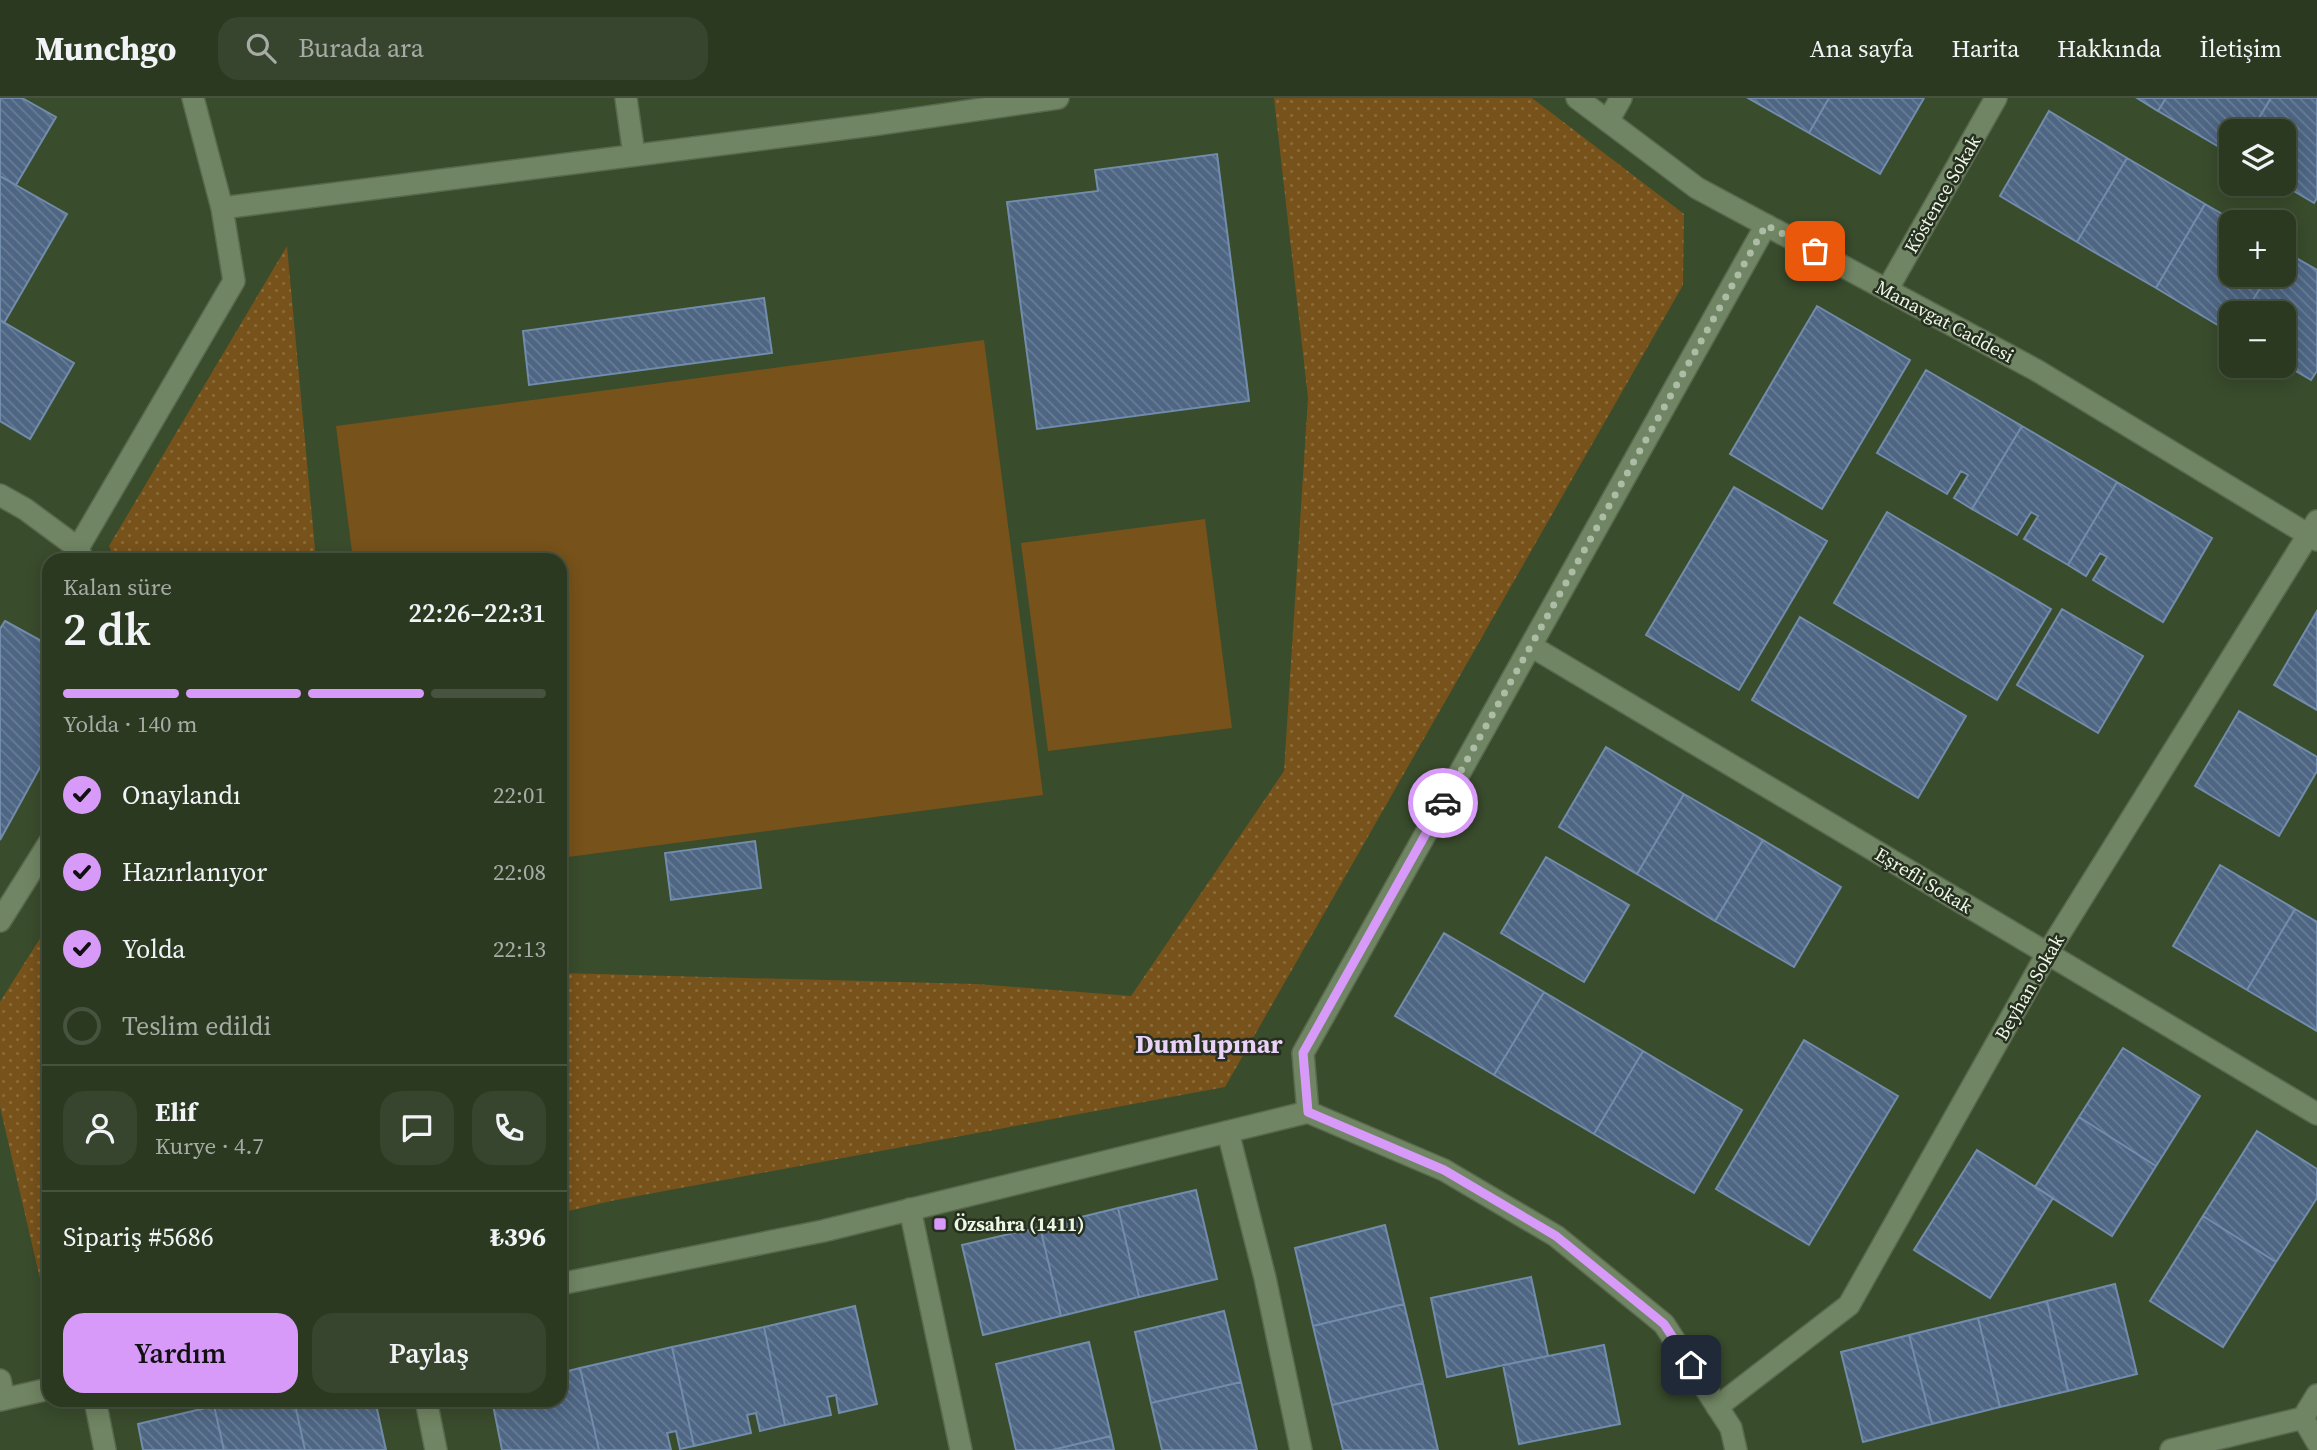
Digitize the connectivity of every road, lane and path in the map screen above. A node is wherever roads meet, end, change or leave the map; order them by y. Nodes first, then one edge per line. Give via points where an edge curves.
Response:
1 (193, 98) edge
2 (626, 98) edge
3 (1058, 98) edge
4 (1577, 98) edge
5 (1621, 98) edge
6 (1996, 98) edge
7 (1608, 121) junction
8 (634, 155) junction
9 (222, 208) junction
10 (1766, 225) junction
11 (1887, 290) junction
12 (0, 495) edge
13 (2314, 532) edge
14 (79, 553) edge
15 (81, 553) edge
16 (1531, 646) junction
17 (42, 854) edge
18 (0, 921) edge
19 (2047, 954) junction
20 (1308, 1112) junction
21 (2317, 1114) edge
22 (1228, 1132) junction
23 (910, 1209) junction
24 (567, 1283) edge
25 (42, 1390) edge
26 (1, 1393) edge
27 (2317, 1395) edge
28 (97, 1407) edge
29 (427, 1407) edge
30 (1717, 1407) junction
31 (2303, 1418) junction
32 (2317, 1442) edge
33 (106, 1450) edge
34 (436, 1450) edge
35 (961, 1450) edge
36 (1301, 1450) edge
37 (1736, 1450) edge
38 (2171, 1450) edge

1 - 9 street
2 - 8 street
3 - 8 street
4 - 7 street, Manavgat Caddesi
5 - 7 street
6 - 11 street, Köstence Sokak
7 - 10 street, Manavgat Caddesi via 1697,188
8 - 9 street
9 - 15 street via 234,281
10 - 11 street, Manavgat Caddesi
10 - 16 street
11 - 13 street, Manavgat Caddesi via 2036,370
12 - 14 street via 25,509
13 - 19 street, Beyhan Sokak
16 - 19 street, Eşrefli Sokak
16 - 20 street via 1303,1053
17 - 18 street
19 - 21 street, Eşrefli Sokak
19 - 30 street, Beyhan Sokak via 1849,1305
20 - 22 street
20 - 30 street via 1444,1170 1556,1236 1664,1324
22 - 23 street
22 - 36 street
23 - 24 street
23 - 35 street
25 - 26 street
27 - 31 street
28 - 33 street
29 - 34 street
30 - 37 street via 1731,1427
31 - 32 street
31 - 38 street

